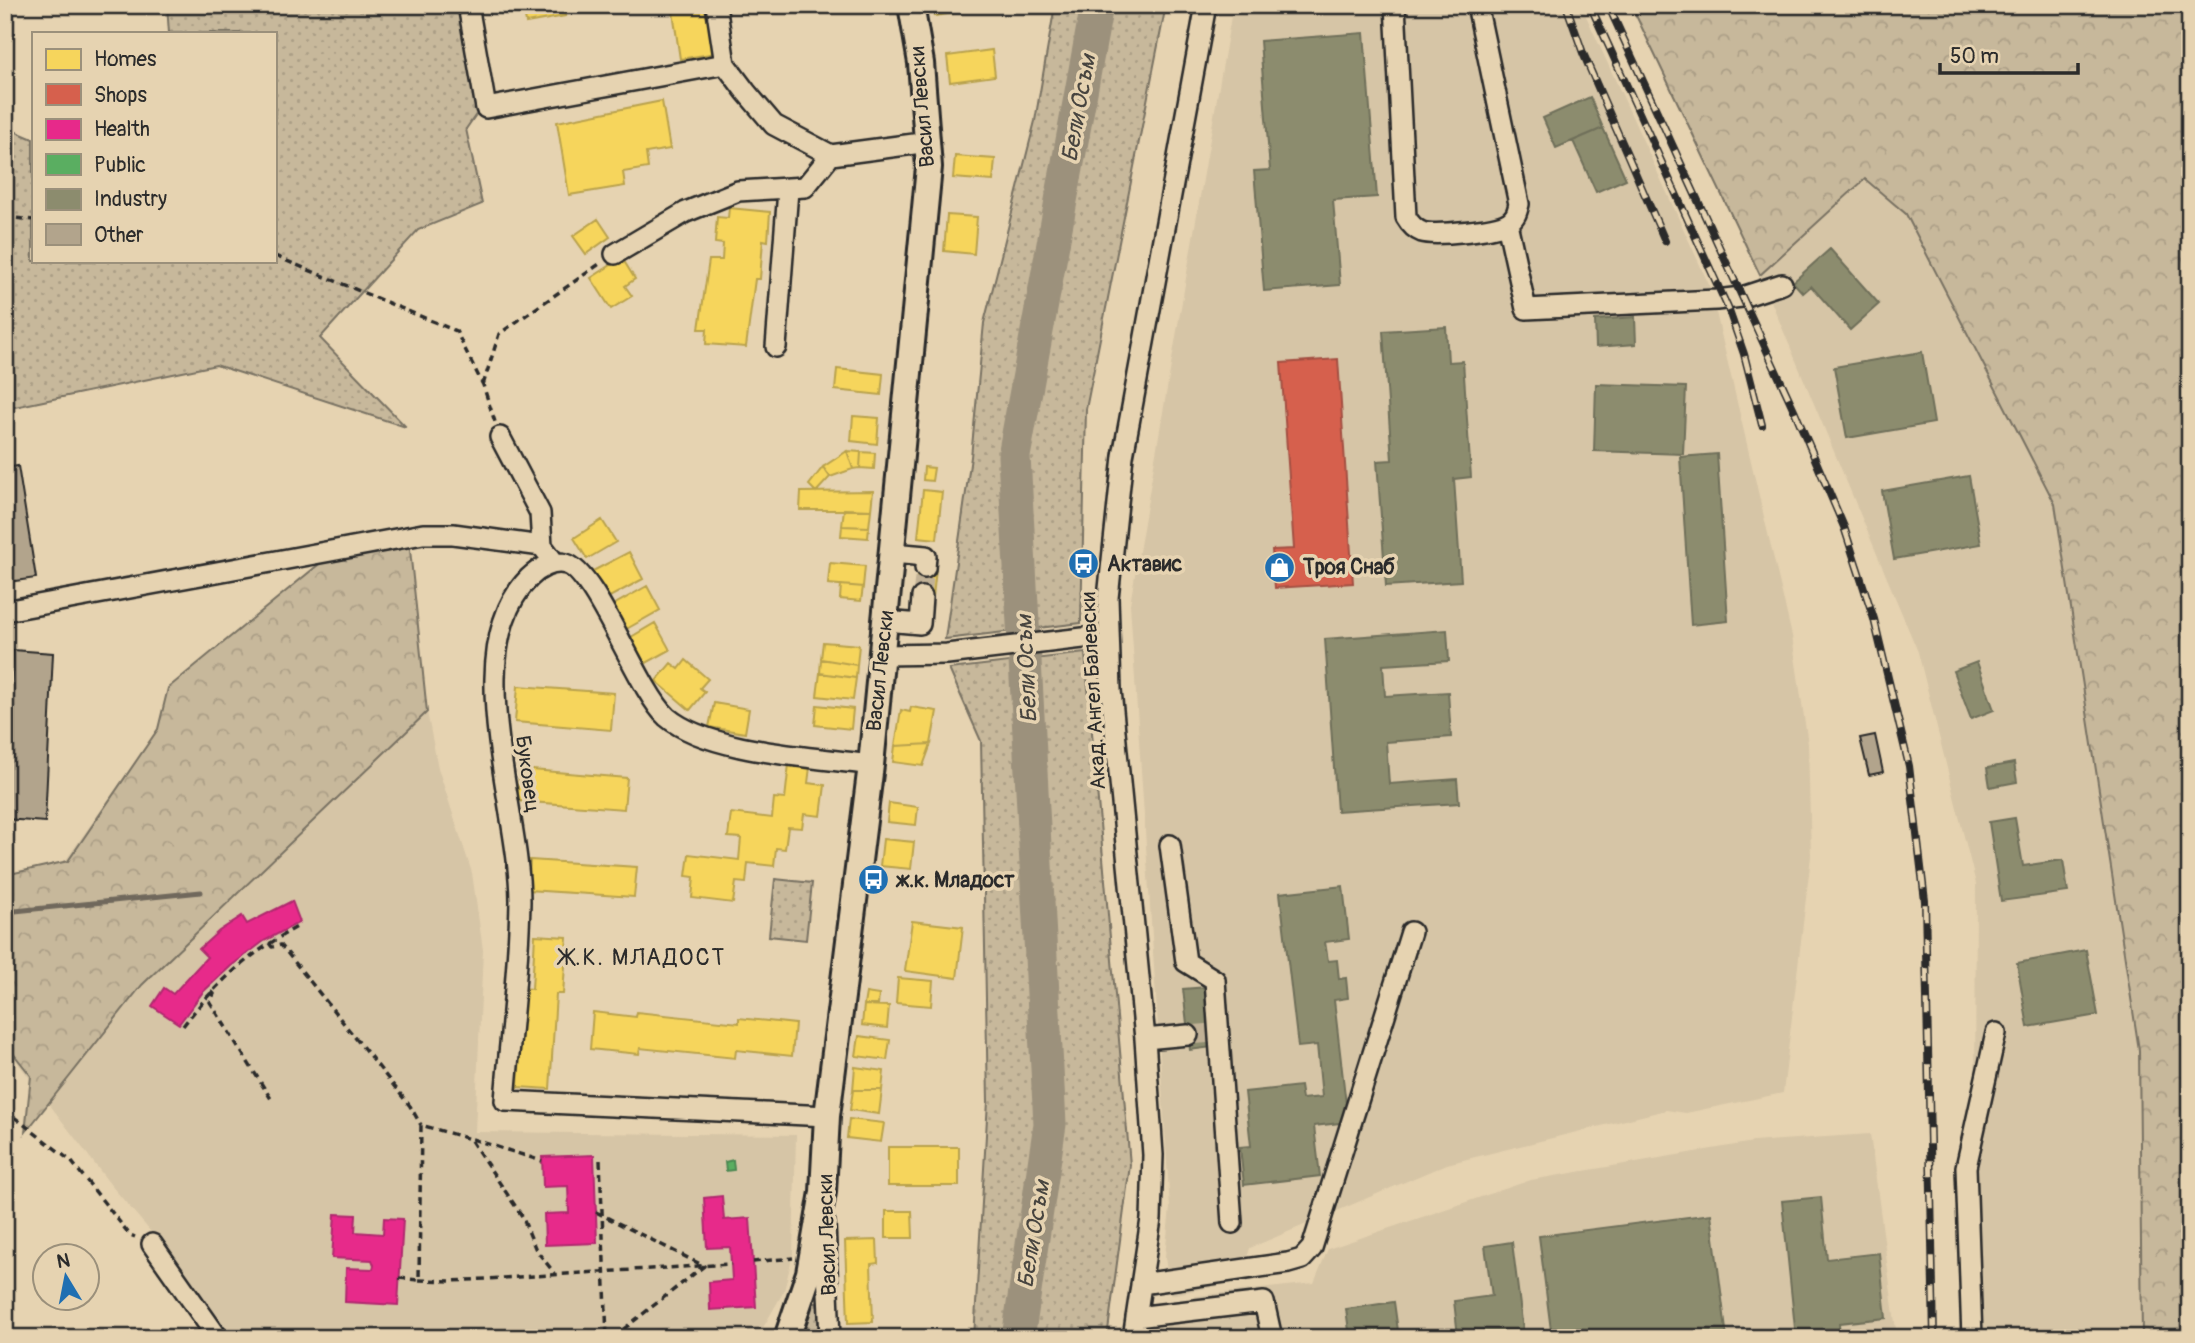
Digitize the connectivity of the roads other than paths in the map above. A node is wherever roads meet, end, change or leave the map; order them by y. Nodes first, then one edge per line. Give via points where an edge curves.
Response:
1 (468, 5) edge
2 (716, 5) edge
3 (911, 5) edge
4 (1206, 5) edge
5 (1395, 5) edge
6 (1477, 5) edge
7 (725, 64) junction
8 (929, 142) junction
9 (831, 155) junction
10 (788, 190) junction
11 (1507, 223) junction
12 (615, 254) road end
13 (1782, 284) dead end
14 (776, 348) dead end
15 (499, 437) road end
16 (542, 546) junction
17 (892, 553) junction
18 (554, 562) junction
19 (925, 568) dead end
20 (922, 597) tunnel mouth
21 (5, 611) edge
22 (886, 621) junction
23 (1085, 630) road end
24 (883, 655) junction
25 (871, 765) junction
26 (1170, 845) dead end
27 (1411, 932) dead end
28 (1996, 1034) dead end
29 (1188, 1035) tunnel mouth
30 (1145, 1039) junction
31 (827, 1116) junction
32 (823, 1192) junction
33 (1232, 1223) dead end
34 (152, 1244) road end
35 (1141, 1284) junction
36 (1136, 1317) junction
37 (218, 1338) edge
38 (787, 1338) edge
39 (830, 1338) edge
40 (1133, 1338) edge
41 (1272, 1338) edge
42 (1972, 1338) edge

1 - 7 street via 485,108
2 - 7 street
3 - 8 main road, Васил Левски
4 - 30 street, Акад. Ангел Балевски via 1122,456 1108,598 1111,690
5 - 11 street via 1406,218 1424,233
6 - 11 street via 1519,204 1517,215
7 - 9 street via 774,125
8 - 9 street
8 - 17 main road, Васил Левски
9 - 10 street via 805,187
10 - 12 street via 738,191 686,212
10 - 14 street
11 - 13 street via 1526,309 1716,300
15 - 16 street via 540,513
16 - 18 street
16 - 21 street via 423,534
17 - 19 street via 926,556
17 - 22 main road, Васил Левски
18 - 25 street via 569,564 586,580 650,697 690,732 733,745
18 - 31 street, Буковец via 535,572 513,594 500,625 495,671 520,899 505,1101
20 - 22 street via 920,624
22 - 24 main road, Васил Левски
23 - 24 street via 947,654
24 - 25 main road, Васил Левски
25 - 31 main road, Васил Левски
26 - 33 street via 1186,962 1215,981
27 - 35 street via 1312,1248 1302,1259 1288,1263
28 - 42 street via 1966,1167
29 - 30 street
30 - 35 street, Акад. Ангел Балевски via 1153,1155 1151,1219
31 - 32 main road, Васил Левски
32 - 38 main road via 813,1256
32 - 39 street, Васил Левски
34 - 37 street
35 - 36 street, Акад. Ангел Балевски
36 - 40 street, Акад. Ангел Балевски
36 - 41 street via 1264,1302

